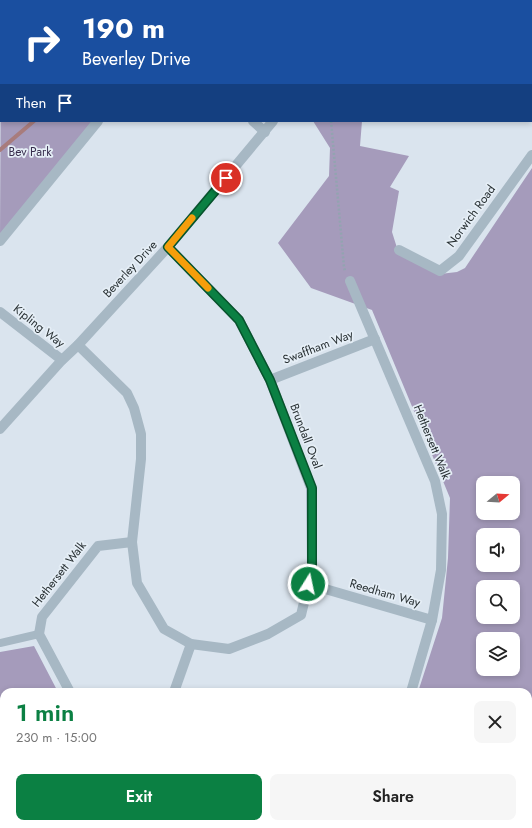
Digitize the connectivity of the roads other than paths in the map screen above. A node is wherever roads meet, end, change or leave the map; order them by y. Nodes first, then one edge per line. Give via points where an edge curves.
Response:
1 (97, 122) edge
2 (254, 122) edge
3 (272, 122) edge
4 (265, 132) junction
5 (532, 155) edge
6 (0, 240) edge
7 (168, 247) junction
8 (399, 250) dead end
9 (350, 281) road end
10 (0, 312) edge
11 (375, 339) junction
12 (78, 345) junction
13 (62, 360) junction
14 (270, 380) junction
15 (0, 429) edge
16 (132, 542) junction
17 (308, 584) junction
18 (432, 620) junction
19 (39, 634) junction
20 (0, 643) edge
21 (191, 644) junction
22 (68, 688) edge
23 (175, 688) edge
24 (412, 688) edge

1 - 6 street
2 - 4 street
3 - 4 street, Beverley Drive
4 - 7 street, Beverley Drive
5 - 8 street, Norwich Road via 459,256 440,272
7 - 12 street, Beverley Drive
7 - 14 street, Brundall Oval via 239,320
9 - 11 street, Hethersett Walk
10 - 13 street, Kipling Way
11 - 14 street, Swaffham Way
11 - 18 street, Hethersett Walk via 435,481 442,514 441,570
12 - 13 street, Beverley Drive
12 - 16 street, Brundall Oval via 127,393 134,408 141,434 141,459
13 - 15 street, Beverley Drive
14 - 17 street, Brundall Oval via 312,488 312,569
16 - 19 street, Hethersett Walk via 98,546 42,617
16 - 21 street, Brundall Oval via 138,582 164,629
17 - 18 street, Reedham Way
17 - 21 street, Brundall Oval via 301,615 268,634 229,649
18 - 24 street, Hethersett Walk
19 - 20 lane
19 - 22 street
21 - 23 street

